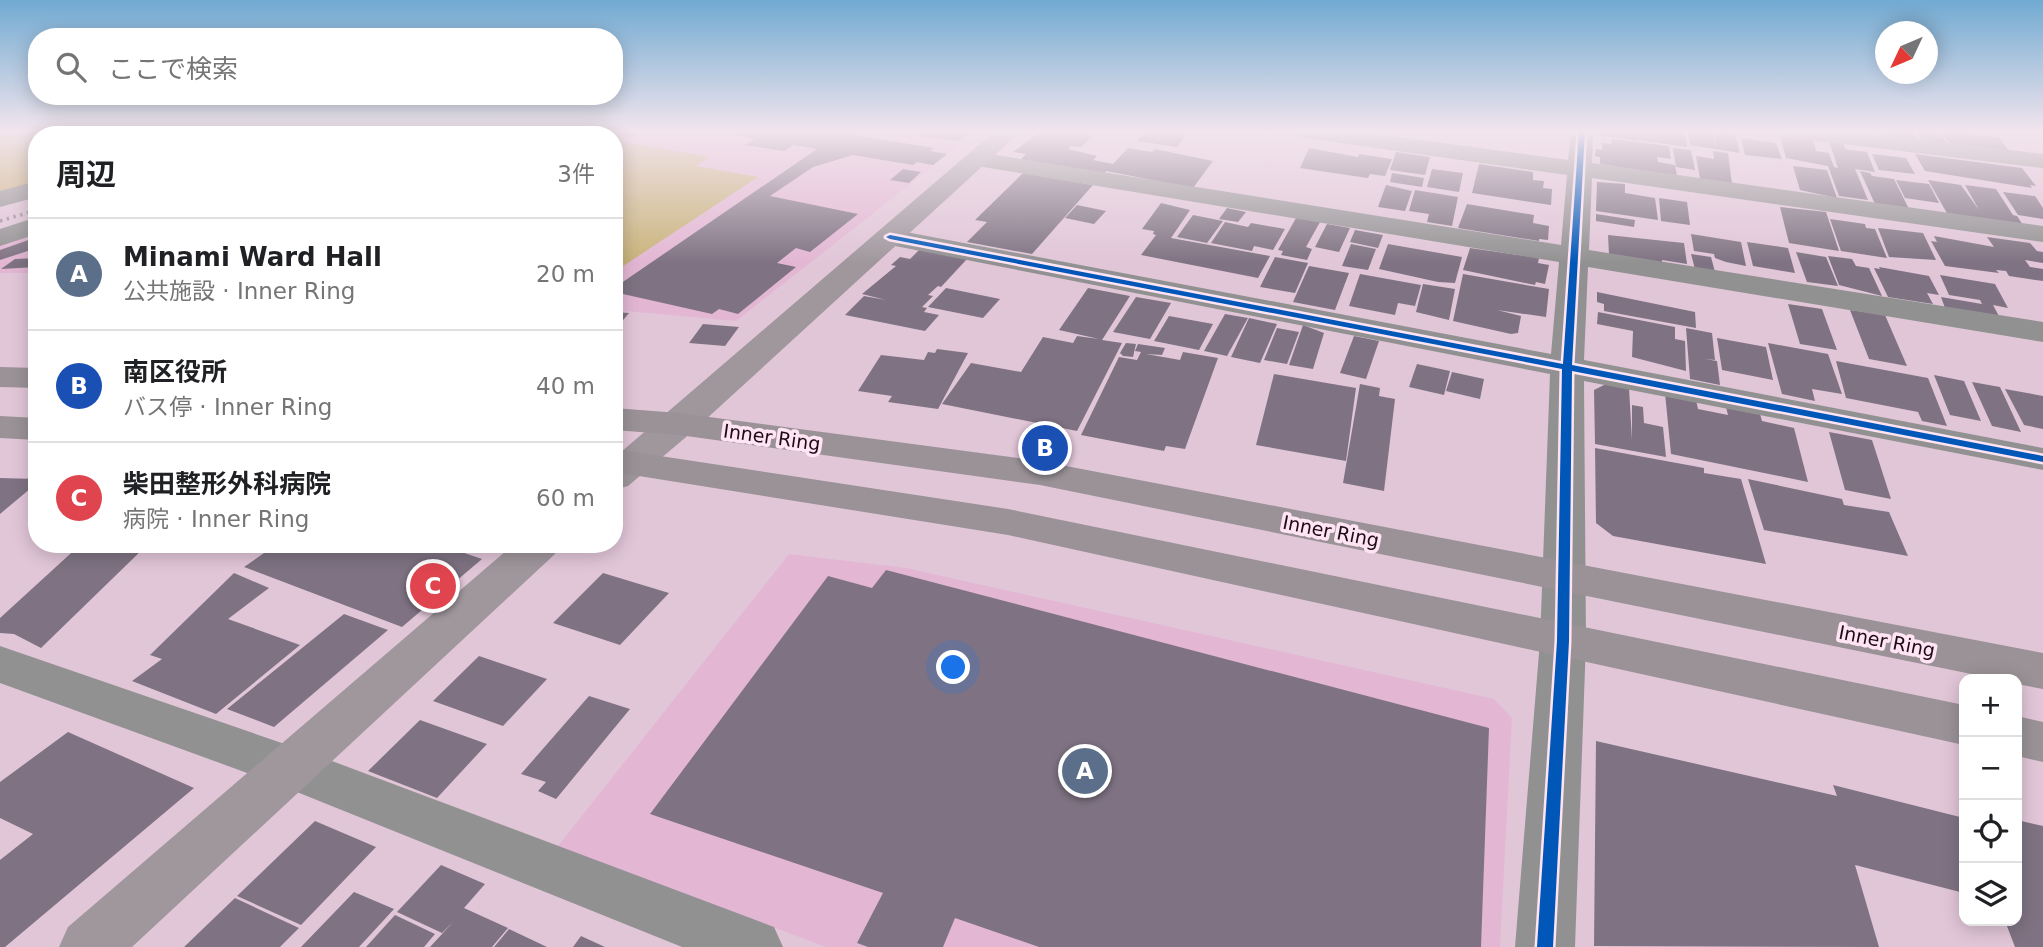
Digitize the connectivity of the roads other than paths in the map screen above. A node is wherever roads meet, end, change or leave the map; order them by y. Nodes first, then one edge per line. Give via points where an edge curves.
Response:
1 (959, 175) edge
2 (1076, 175) edge
3 (1579, 175) edge
4 (1720, 175) edge
5 (28, 192) edge
6 (0, 200) edge
7 (28, 228) edge
8 (2043, 234) edge
9 (890, 237) junction
10 (0, 238) edge
11 (1574, 257) junction
12 (2043, 332) edge
13 (1567, 368) junction
14 (0, 377) edge
15 (28, 378) edge
16 (623, 420) edge
17 (679, 424) junction
18 (0, 427) edge
19 (28, 429) edge
20 (2043, 459) edge
21 (623, 465) edge
22 (623, 466) edge
23 (530, 553) edge
24 (1565, 578) junction
25 (1563, 641) junction
26 (0, 664) edge
27 (2043, 671) edge
28 (1959, 724) edge
29 (2021, 737) edge
30 (2043, 742) edge
31 (290, 767) junction
32 (89, 947) edge
33 (753, 947) edge
34 (1545, 947) edge

1 - 9 street
2 - 11 street
3 - 11 street
4 - 8 street
5 - 6 street
7 - 10 street
9 - 13 street
9 - 17 street
11 - 12 street
11 - 13 street
13 - 20 street
13 - 24 street
14 - 15 main road
16 - 17 main road, Inner Ring
17 - 21 street
17 - 24 main road, Inner Ring via 1040,473
18 - 19 main road
22 - 25 main road via 1008,522
23 - 31 street
24 - 25 street
24 - 27 main road, Inner Ring
25 - 28 main road
25 - 34 street
26 - 31 street
29 - 30 main road
31 - 32 street
31 - 33 street

